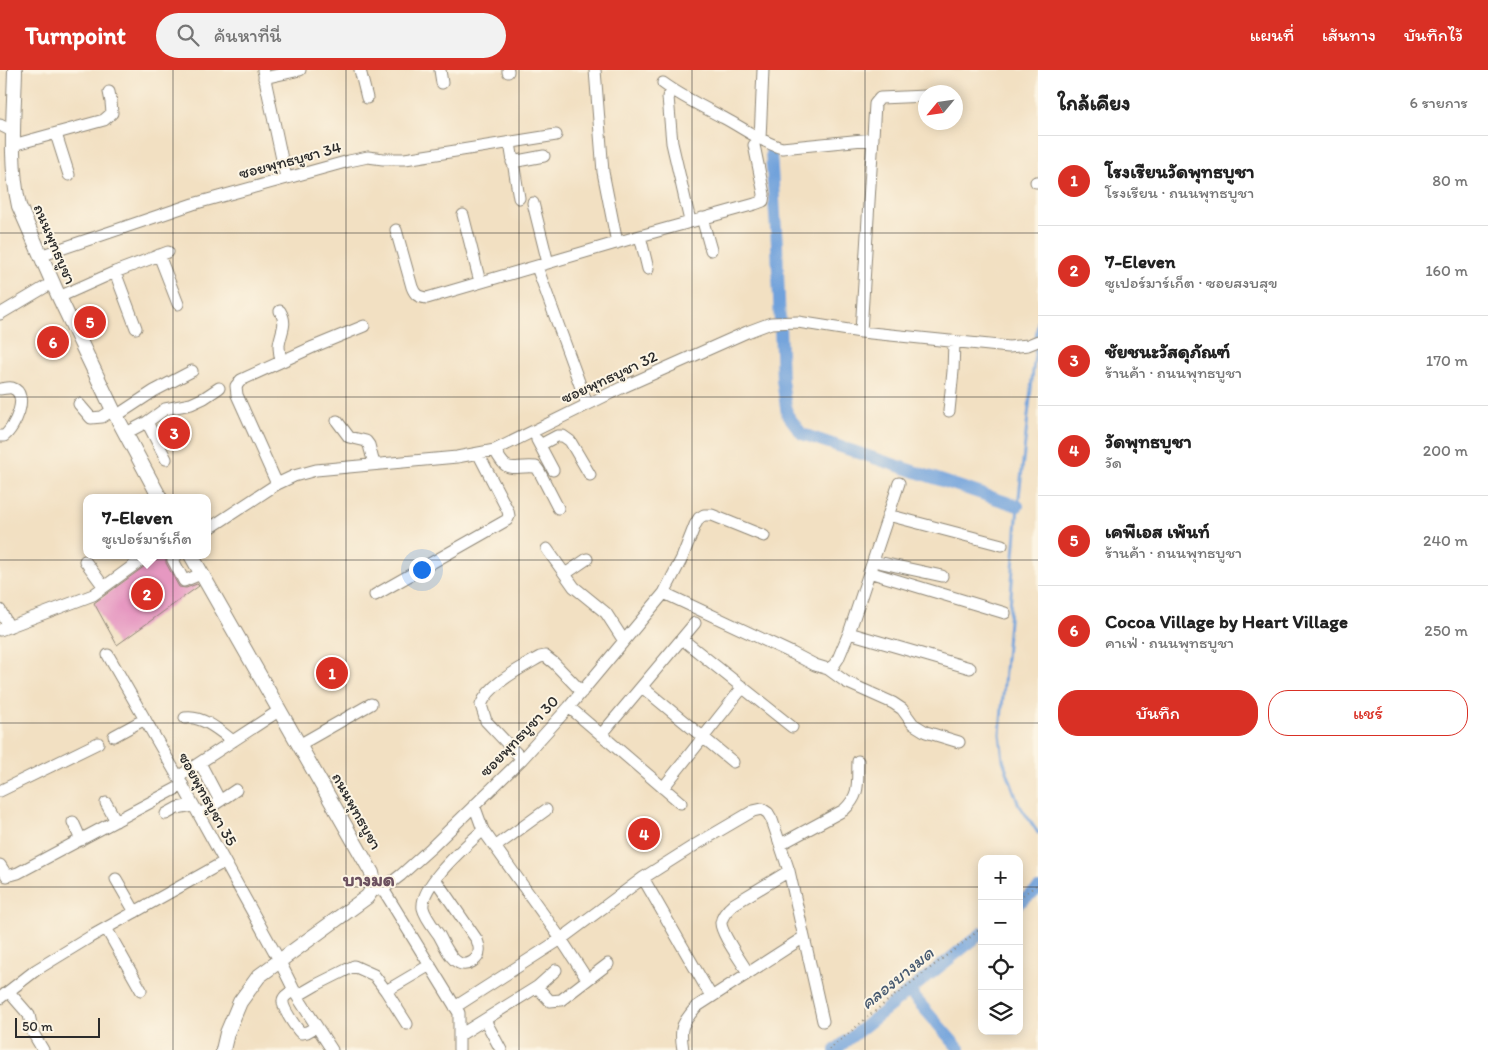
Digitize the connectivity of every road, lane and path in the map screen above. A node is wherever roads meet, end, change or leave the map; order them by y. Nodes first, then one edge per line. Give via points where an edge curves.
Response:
1 (15, 70) edge
2 (300, 70) edge
3 (360, 70) edge
4 (440, 70) edge
5 (595, 70) edge
6 (763, 70) edge
7 (263, 74) edge
8 (442, 83) dead end
9 (663, 83) dead end
10 (109, 92) dead end
11 (918, 96) edge
12 (668, 97) dead end
13 (367, 98) dead end
14 (0, 125) edge
15 (56, 134) junction
16 (556, 135) dead end
17 (13, 138) junction
18 (873, 139) junction
19 (757, 142) junction
20 (510, 143) junction
21 (544, 156) dead end
22 (512, 162) junction
23 (69, 175) dead end
24 (286, 178) junction
25 (519, 198) dead end
26 (532, 203) dead end
27 (463, 215) dead end
28 (702, 218) junction
29 (690, 222) junction
30 (396, 230) dead end
31 (640, 236) junction
32 (617, 243) junction
33 (711, 250) dead end
34 (40, 256) junction
35 (548, 263) junction
36 (537, 267) junction
37 (648, 269) dead end
38 (115, 272) junction
39 (480, 282) junction
40 (52, 283) junction
41 (58, 297) junction
42 (178, 304) dead end
43 (280, 311) dead end
44 (0, 314) edge
45 (364, 326) dead end
46 (136, 328) dead end
47 (861, 332) junction
48 (954, 342) junction
49 (1033, 343) edge
50 (281, 361) junction
51 (192, 371) dead end
52 (219, 388) dead end
53 (0, 389) edge
54 (79, 404) dead end
55 (587, 404) junction
56 (949, 412) dead end
57 (115, 413) junction
58 (337, 421) dead end
59 (147, 422) junction
60 (533, 432) junction
61 (126, 434) junction
62 (0, 436) edge
63 (540, 445) junction
64 (495, 450) junction
65 (478, 453) junction
66 (166, 460) dead end
67 (374, 464) junction
68 (553, 470) dead end
69 (590, 475) dead end
70 (898, 483) dead end
71 (277, 484) junction
72 (158, 494) edge
73 (558, 508) dead end
74 (888, 514) junction
75 (211, 527) edge
76 (764, 536) dead end
77 (1002, 545) dead end
78 (547, 549) dead end
79 (142, 559) edge
80 (175, 559) edge
81 (193, 559) edge
82 (587, 559) dead end
83 (85, 561) dead end
84 (871, 567) junction
85 (201, 574) junction
86 (565, 574) junction
87 (942, 576) dead end
88 (104, 587) junction
89 (664, 593) junction
90 (375, 595) dead end
91 (0, 610) edge
92 (1005, 613) dead end
93 (695, 623) dead end
94 (5, 629) edge
95 (849, 633) junction
96 (682, 639) junction
97 (624, 641) junction
98 (108, 655) dead end
99 (970, 668) dead end
100 (828, 669) junction
101 (642, 686) junction
102 (743, 688) junction
103 (582, 692) junction
104 (371, 704) dead end
105 (569, 708) junction
106 (280, 710) junction
107 (184, 718) dead end
108 (145, 719) junction
109 (792, 727) dead end
110 (601, 735) junction
111 (114, 736) dead end
112 (703, 737) junction
113 (233, 741) junction
114 (959, 742) dead end
115 (98, 743) dead end
116 (299, 745) junction
117 (522, 759) junction
118 (858, 761) dead end
119 (733, 762) dead end
120 (200, 763) junction
121 (180, 781) junction
122 (663, 788) junction
123 (236, 790) dead end
124 (0, 791) edge
125 (220, 801) junction
126 (106, 803) dead end
127 (681, 803) dead end
128 (474, 805) junction
129 (196, 810) junction
130 (546, 810) dead end
131 (166, 814) dead end
132 (116, 821) junction
133 (73, 822) dead end
134 (483, 830) junction
135 (81, 840) junction
136 (781, 844) junction
137 (495, 847) junction
138 (224, 862) junction
139 (0, 865) edge
140 (789, 871) junction
141 (643, 878) junction
142 (116, 879) dead end
143 (435, 879) junction
144 (1038, 884) edge
145 (377, 890) junction
146 (1023, 895) edge
147 (135, 912) junction
148 (106, 928) junction
149 (978, 931) edge
150 (804, 937) junction
151 (561, 939) junction
152 (279, 960) junction
153 (608, 964) dead end
154 (430, 965) junction
155 (556, 970) dead end
156 (748, 972) junction
157 (587, 979) junction
158 (537, 987) junction
159 (141, 990) dead end
160 (386, 990) junction
161 (295, 993) junction
162 (4, 995) edge
163 (711, 996) junction
164 (455, 1008) junction
165 (484, 1020) junction
166 (822, 1021) dead end
167 (407, 1024) dead end
168 (316, 1027) junction
169 (460, 1035) junction
170 (43, 1050) edge
171 (223, 1050) edge
172 (332, 1050) edge
173 (459, 1050) edge
174 (500, 1050) edge
175 (683, 1050) edge
176 (829, 1050) edge

1 - 17 main road, ถนนพุทธบูชา
2 - 7 street
3 - 13 street
4 - 8 street
5 - 32 street via 603,172
6 - 19 street
7 - 24 street
9 - 19 street via 724,118
10 - 15 street via 112,113 104,120
11 - 18 street via 880,98 875,104
12 - 29 street via 675,162
14 - 17 street
15 - 17 street
15 - 23 street
16 - 20 street, ซอยพุทธบูชา 34
17 - 34 main road, ถนนพุทธบูชา via 15,190
18 - 19 street via 782,148
18 - 47 street
19 - 28 street via 763,201
20 - 22 street
20 - 24 street, ซอยพุทธบูชา 34 via 405,159 368,157
21 - 22 street
22 - 25 street
24 - 34 street, ซอยพุทธบูชา 34 via 194,204
26 - 35 street
27 - 39 street
28 - 29 street
28 - 33 street
29 - 31 street
30 - 39 street via 412,287 420,298
31 - 32 street
31 - 37 street
32 - 35 street
34 - 40 main road, ถนนพุทธบูชา
35 - 36 street
36 - 39 street
36 - 55 street
38 - 41 street
38 - 42 street via 163,253
38 - 46 street
40 - 41 main road, ถนนพุทธบูชา
40 - 44 street
41 - 57 main road, ถนนพุทธบูชา
43 - 50 street via 284,319 279,348
45 - 50 street
47 - 48 street, ซอยพุทธบูชา 32
47 - 55 street, ซอยพุทธบูชา 32 via 798,322 771,323
48 - 49 street, ซอยพุทธบูชา 32 via 1009,347
48 - 56 street
50 - 71 street via 241,380 236,386
51 - 57 street
52 - 59 street via 191,404 165,409
53 - 62 street via 12,388 21,401 12,429
54 - 57 street via 91,418
55 - 60 street, ซอยพุทธบูชา 32
57 - 61 main road, ถนนพุทธบูชา
58 - 67 street via 350,437 366,441
59 - 61 street
59 - 66 street
60 - 63 street
60 - 64 street, ซอยพุทธบูชา 32
61 - 72 main road, ถนนพุทธบูชา
63 - 68 street
63 - 69 street via 563,436 570,441
64 - 65 street, ซอยพุทธบูชา 32
64 - 73 street via 507,467 536,466
65 - 67 street, ซอยพุทธบูชา 32
65 - 90 street via 509,516
67 - 71 street, ซอยพุทธบูชา 32 via 316,470
70 - 74 street
71 - 75 street, ซอยพุทธบูชา 32
74 - 77 street
74 - 84 street
76 - 89 street, ซอยพุทธบูชา 30 via 712,515 704,515 695,525
78 - 86 street
79 - 88 street
80 - 85 street via 184,581
81 - 85 main road, ถนนพุทธบูชา
82 - 86 street
83 - 88 street
84 - 87 street
84 - 92 street
84 - 95 street
85 - 106 main road, ถนนพุทธบูชา
86 - 97 street via 574,587 606,613
88 - 94 street via 93,596
89 - 97 street, ซอยพุทธบูชา 30
89 - 100 street
91 - 94 street
93 - 96 street
95 - 99 street
95 - 100 street via 838,659
96 - 101 street
96 - 102 street
97 - 103 street, ซอยพุทธบูชา 30
98 - 108 street, ซอยพุทธบูชา 35
100 - 114 street via 846,682 893,703 920,728
101 - 110 street
101 - 112 street
102 - 109 street
102 - 112 street
103 - 105 street, ซอยพุทธบูชา 30
103 - 117 street via 545,656 513,673 484,696 480,705 486,721
104 - 116 street
105 - 110 street
105 - 117 street, ซอยพุทธบูชา 30
106 - 113 street
106 - 116 main road, ถนนพุทธบูชา
107 - 113 street via 196,718
108 - 111 street
108 - 121 street, ซอยพุทธบูชา 35
110 - 122 street
112 - 119 street
112 - 122 street
113 - 120 street
115 - 124 street
116 - 145 main road, ถนนพุทธบูชา via 372,873
117 - 128 street, ซอยพุทธบูชา 30
118 - 136 street via 857,794 852,802 844,810
120 - 121 street
120 - 125 street
121 - 129 street, ซอยพุทธบูชา 35
121 - 132 street
122 - 127 street
123 - 125 street
125 - 129 street
126 - 132 street
128 - 134 street
128 - 145 street, ซอยพุทธบูชา 30 via 431,848
129 - 131 street via 177,808
129 - 138 street, ซอยพุทธบูชา 35
130 - 137 street
132 - 135 street
133 - 135 street
134 - 137 street
134 - 143 street
135 - 139 street via 12,876 5,875
136 - 140 street
136 - 141 street via 768,813 762,809 753,811
137 - 151 street
138 - 147 street
138 - 152 street, ซอยพุทธบูชา 35
140 - 150 street
140 - 156 street via 734,904 721,922 722,931
141 - 151 street
141 - 163 street
142 - 147 street
143 - 143 street via 424,900 423,910 452,957 468,964 479,955 477,940
144 - 146 path
145 - 152 main road
145 - 154 street
147 - 148 street
148 - 159 street
148 - 162 street via 36,970
149 - 176 path
150 - 156 street
150 - 166 street
151 - 157 street
151 - 164 street
152 - 161 street, ซอยพุทธบูชา 35
152 - 171 main road via 259,976 240,1002
153 - 157 street
154 - 160 street
154 - 164 street
155 - 158 street
156 - 163 street
157 - 158 street via 561,1000 555,1001 550,1001
158 - 165 street
160 - 161 street via 374,975 354,966
160 - 167 street
161 - 168 street, ซอยพุทธบูชา 35
161 - 168 street via 283,999 287,1013 301,1033
162 - 170 street via 29,1015 33,1033
163 - 175 street via 683,1023
164 - 169 street via 459,1013
165 - 169 street
165 - 174 street
168 - 172 street, ซอยพุทธบูชา 35
169 - 173 street

